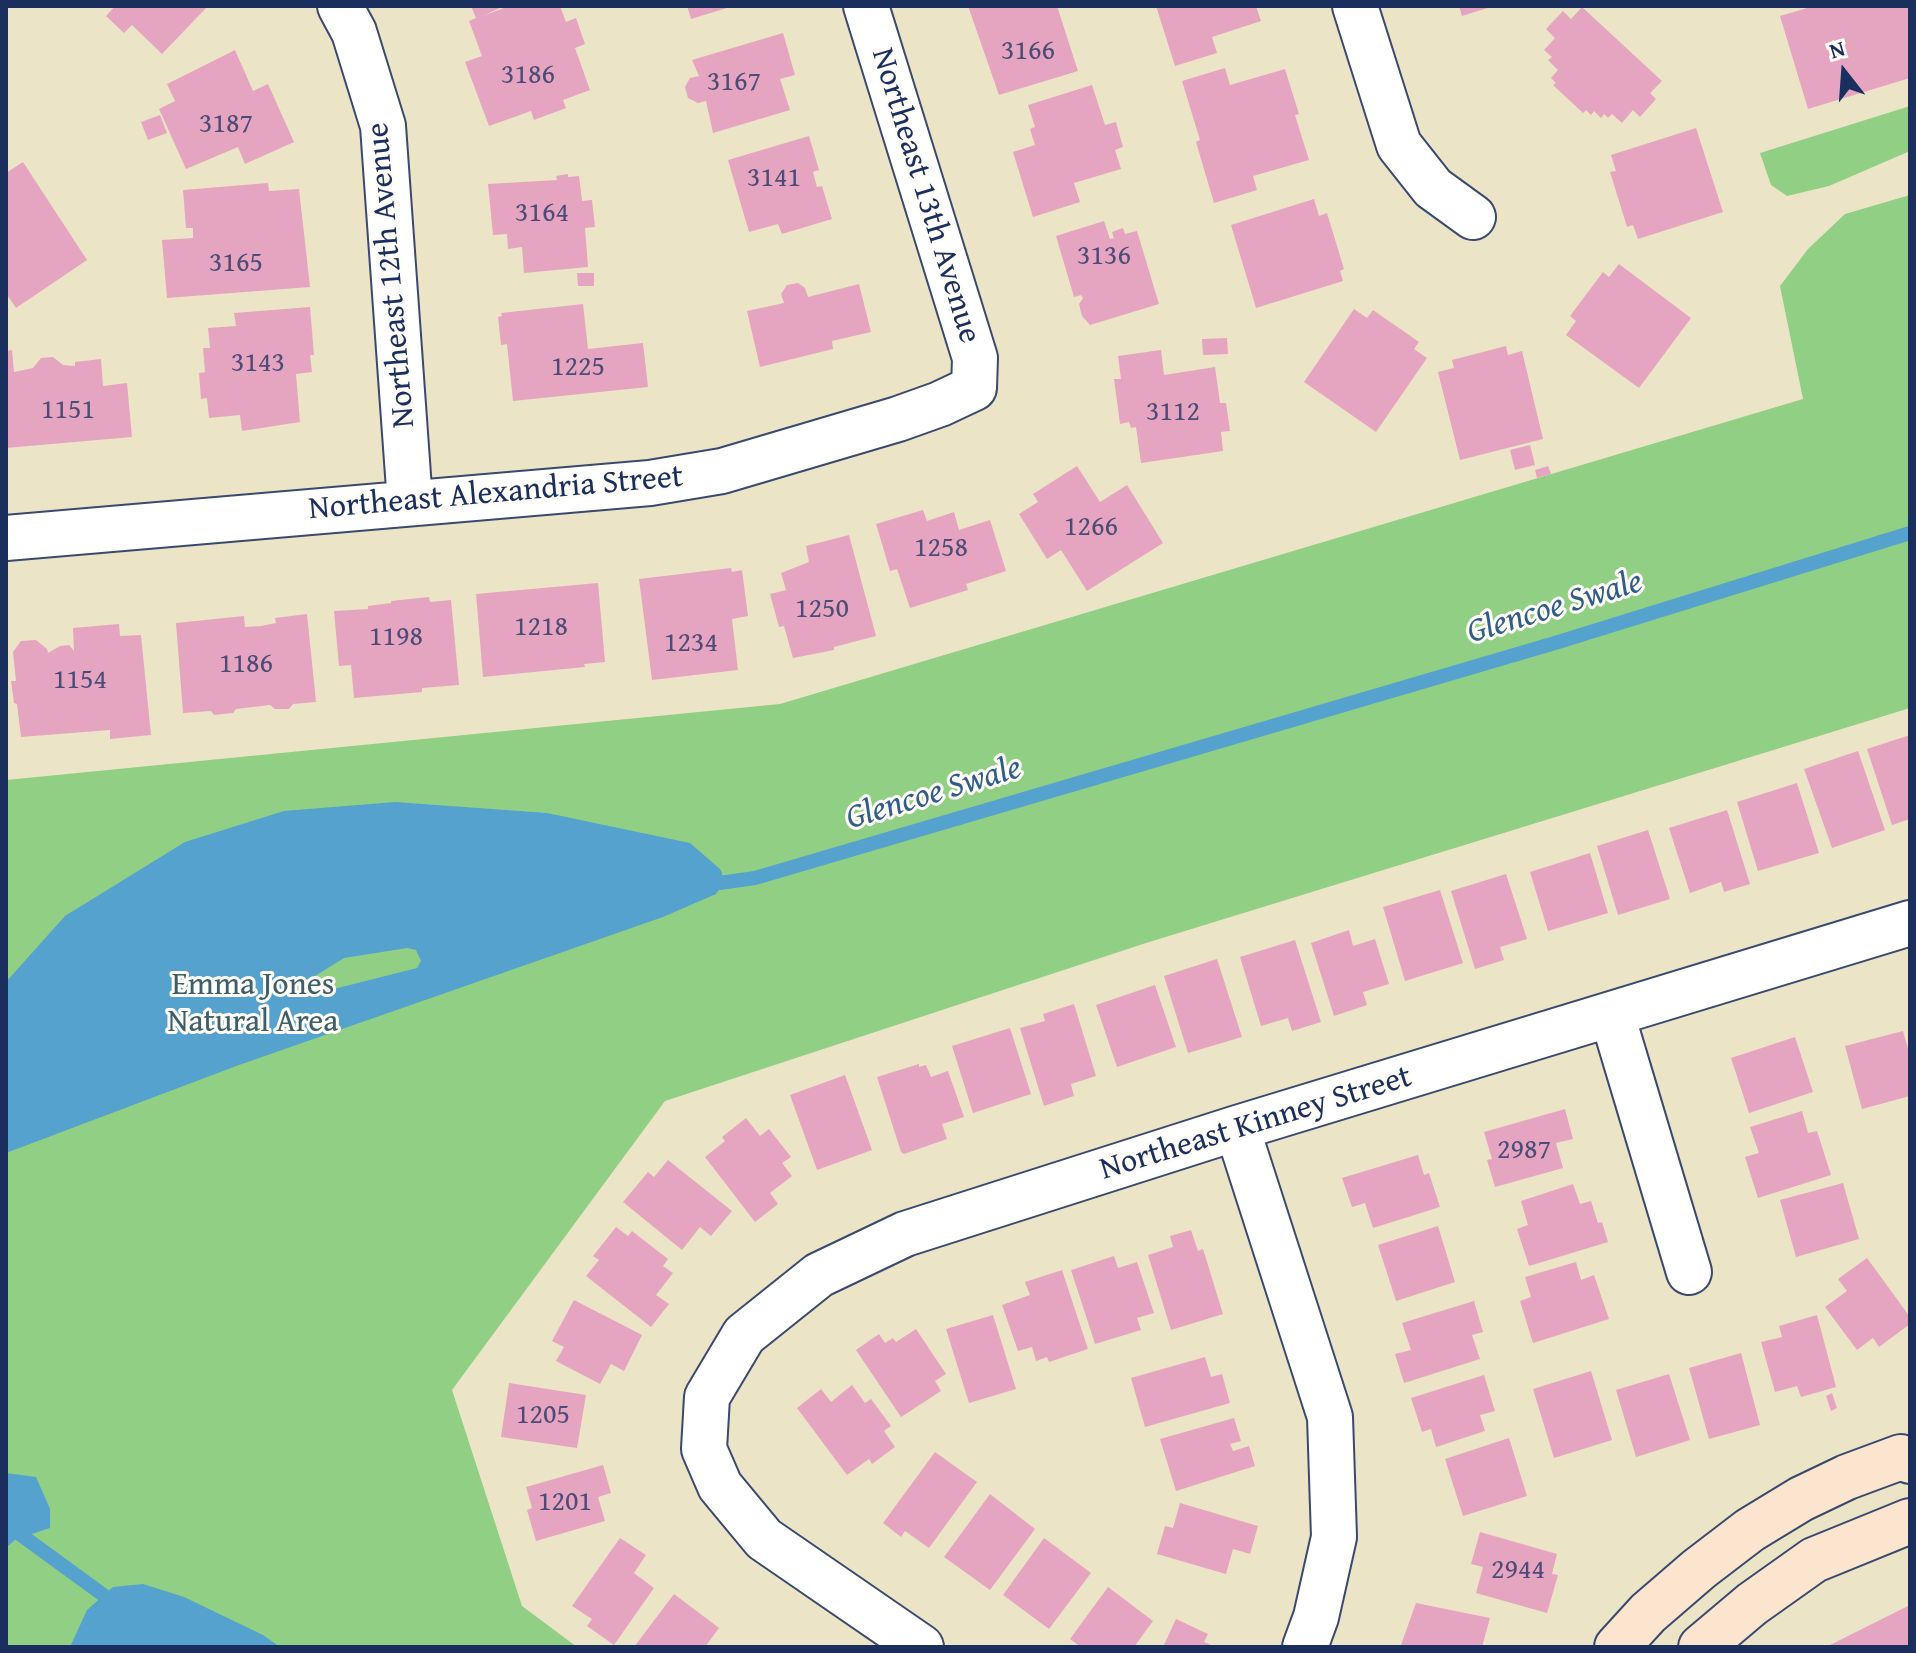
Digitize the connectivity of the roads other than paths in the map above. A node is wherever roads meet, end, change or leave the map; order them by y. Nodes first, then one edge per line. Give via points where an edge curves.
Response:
1 (340, 6) edge
2 (866, 6) edge
3 (1355, 6) edge
4 (1473, 217) dead end
5 (974, 388) joint
6 (410, 503) junction
7 (6, 538) edge
8 (1910, 923) edge
9 (1612, 1015) junction
10 (1237, 1128) junction
11 (1689, 1272) dead end
12 (1910, 1461) edge
13 (1910, 1521) edge
14 (921, 1647) edge
15 (1305, 1647) edge
16 (1617, 1647) edge
17 (1701, 1647) edge

1 - 6 street, Northeast 12th Avenue via 354,32 383,126
2 - 5 street, Northeast 13th Avenue via 975,358
3 - 4 street via 1399,145 1433,188
5 - 6 street, Northeast Alexandria Street via 898,419 722,471 650,483
6 - 7 street, Northeast Alexandria Street
8 - 9 street, Northeast Kinney Street
9 - 10 street, Northeast Kinney Street
9 - 11 street
10 - 14 street, Northeast Kinney Street via 905,1234 819,1275 744,1335 707,1397 704,1449 720,1486 764,1539
10 - 15 street via 1330,1417 1334,1537
12 - 16 street via 1901,1457 1847,1477 1750,1530 1648,1613
13 - 17 street via 1814,1560

